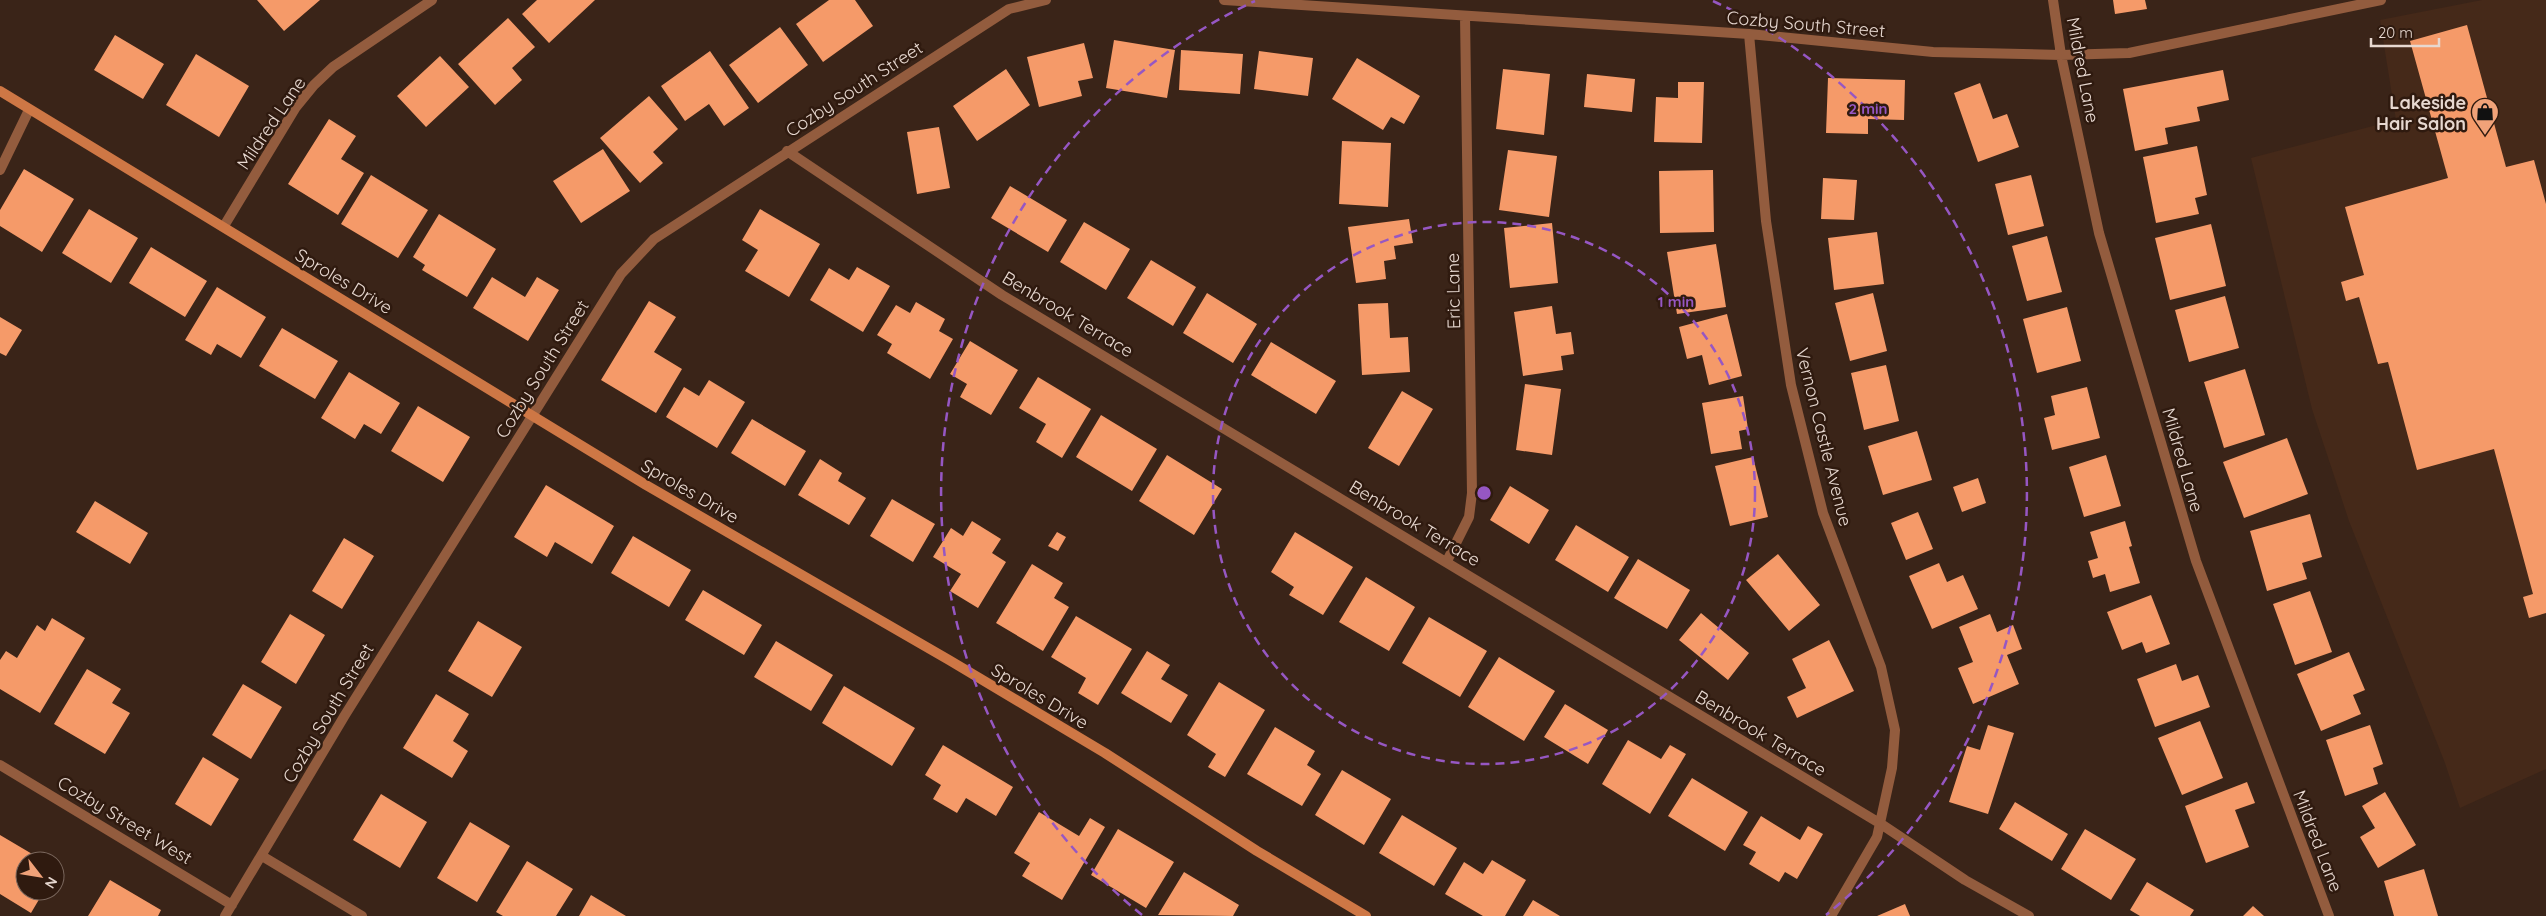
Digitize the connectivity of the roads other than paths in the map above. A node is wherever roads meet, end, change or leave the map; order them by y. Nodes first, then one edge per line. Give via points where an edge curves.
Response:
1 (432, 0) edge
2 (1046, 0) edge
3 (1224, 0) edge
4 (2053, 0) edge
5 (2381, 0) edge
6 (1465, 16) junction
7 (1749, 34) junction
8 (2061, 55) junction
9 (0, 91) edge
10 (29, 110) junction
11 (787, 152) junction
12 (0, 170) edge
13 (224, 226) junction
14 (532, 415) junction
15 (1447, 561) junction
16 (0, 764) edge
17 (1880, 824) junction
18 (262, 856) junction
19 (232, 905) junction
20 (225, 916) edge
21 (362, 916) edge
22 (1366, 916) edge
23 (1831, 916) edge
24 (2029, 916) edge
25 (2329, 916) edge

1 - 13 street, Mildred Lane via 333,67 314,84 296,107
2 - 11 street, Cozby South Street via 1008,9
3 - 6 street, Cozby South Street
4 - 8 street, Mildred Lane
5 - 8 street, Cozby South Street via 2129,53
6 - 7 street, Cozby South Street
6 - 15 street, Eric Lane via 1472,493 1469,517
7 - 8 street, Cozby South Street via 1933,52
7 - 17 street, Vernon Castle Avenue via 1766,221 1791,385 1823,513 1881,667 1895,730 1892,768
8 - 25 street, Mildred Lane via 2099,233 2196,561
9 - 10 street, Sproles Drive
10 - 12 street
10 - 13 street, Sproles Drive
11 - 14 street, Cozby South Street via 654,239 620,274
11 - 15 street, Benbrook Terrace via 1002,295
13 - 14 street, Sproles Drive
14 - 18 street, Cozby South Street via 345,715
14 - 22 street, Sproles Drive via 646,485 949,660
15 - 17 street, Benbrook Terrace
16 - 19 street, Cozby Street West
17 - 23 street, Vernon Castle Avenue via 1856,876
17 - 24 street, Benbrook Terrace via 1965,880
18 - 19 street, Cozby South Street
18 - 21 street
19 - 20 street, Cozby South Street

